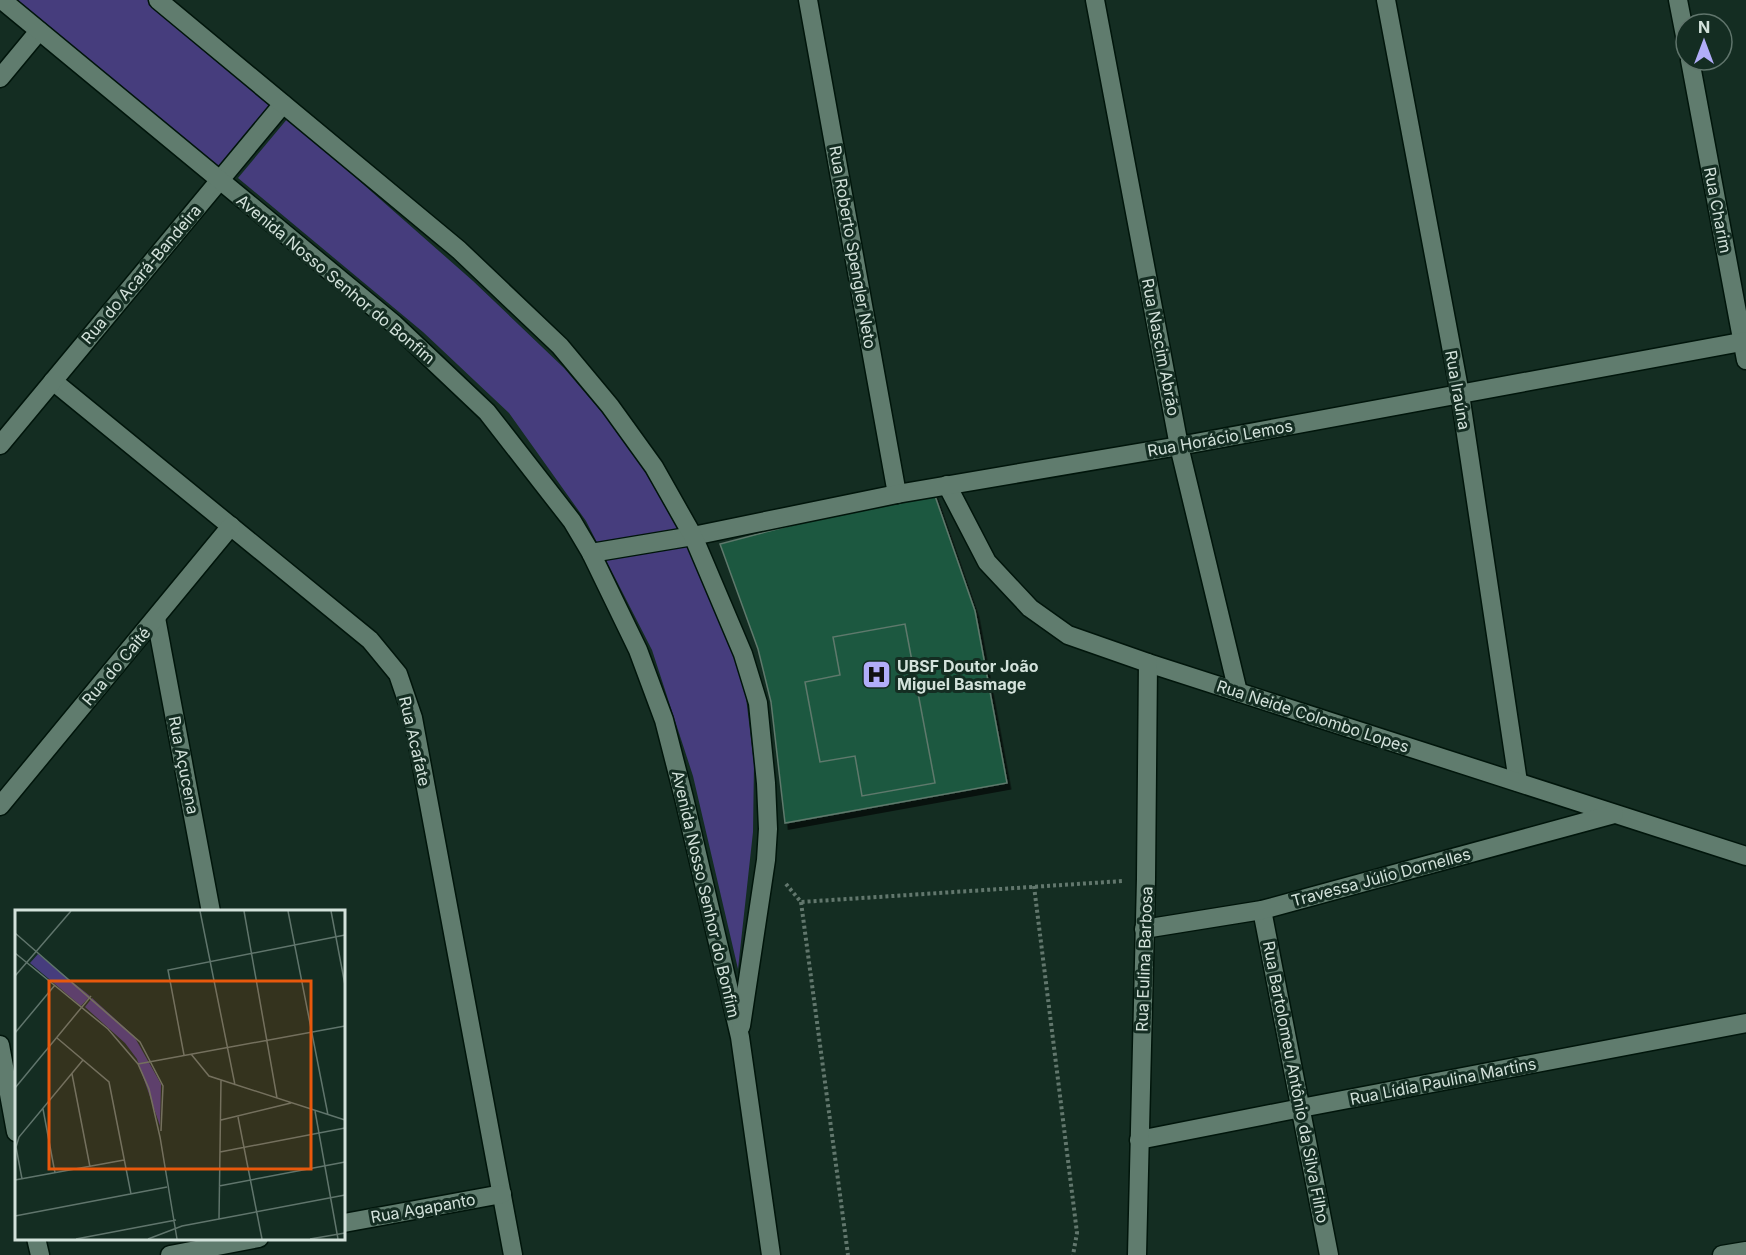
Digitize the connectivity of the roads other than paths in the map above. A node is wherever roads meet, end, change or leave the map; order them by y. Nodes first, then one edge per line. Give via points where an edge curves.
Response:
1 (2, 0) edge
2 (158, 0) edge
3 (808, 0) edge
4 (1095, 0) edge
5 (1386, 0) edge
6 (39, 31) junction
7 (1691, 72) edge
8 (0, 78) edge
9 (283, 104) junction
10 (219, 180) junction
11 (1744, 341) edge
12 (1746, 360) edge
13 (53, 381) junction
14 (1460, 394) junction
15 (0, 445) edge
16 (1179, 446) junction
17 (947, 485) junction
18 (897, 494) junction
19 (231, 526) junction
20 (693, 536) junction
21 (591, 554) junction
22 (156, 618) junction
23 (1148, 663) junction
24 (1238, 692) junction
25 (1518, 782) junction
26 (0, 806) edge
27 (1615, 814) junction
28 (1746, 856) edge
29 (211, 910) edge
30 (1262, 910) junction
31 (1144, 928) junction
32 (1746, 1023) edge
33 (740, 1037) junction
34 (0, 1045) edge
35 (1301, 1108) junction
36 (15, 1127) edge
37 (1139, 1140) junction
38 (502, 1194) junction
39 (345, 1223) edge
40 (36, 1240) edge
41 (253, 1240) edge
42 (1746, 1251) edge
43 (40, 1255) edge
44 (170, 1255) edge
45 (513, 1255) edge
46 (771, 1255) edge
47 (1137, 1255) edge
48 (1329, 1255) edge
49 (1722, 1255) edge

1 - 6 street, Avenida Nosso Senhor do Bonfim
2 - 9 street, Avenida Nosso Senhor do Bonfim
3 - 18 street, Rua Roberto Spengler Neto
4 - 16 street, Rua Nascim Abrão
5 - 14 street, Rua Iraúna
6 - 8 street
6 - 10 street, Avenida Nosso Senhor do Bonfim
7 - 11 street, Rua Charim
9 - 10 street, Rua do Acará-Bandeira
9 - 20 street, Avenida Nosso Senhor do Bonfim via 459,250 560,346 654,468
10 - 13 street, Rua do Acará-Bandeira
10 - 21 street, Avenida Nosso Senhor do Bonfim via 394,324 487,412 572,521
11 - 12 street, Rua Charim
11 - 14 street, Rua Horácio Lemos
13 - 15 street, Rua do Acará-Bandeira
13 - 19 street, Rua Acafate
14 - 16 street, Rua Horácio Lemos
14 - 25 street, Rua Iraúna
16 - 17 street, Rua Horácio Lemos
16 - 24 street, Rua Nascim Abrão
17 - 18 street, Rua Horácio Lemos
17 - 23 street, Rua Neide Colombo Lopes via 987,562 1030,608 1068,635
18 - 20 street, Rua Horácio Lemos
19 - 22 street, Rua do Caité
19 - 38 street, Rua Acafate via 370,640 398,674 413,718
20 - 21 street, Rua Horácio Lemos
20 - 33 street, Avenida Nosso Senhor do Bonfim via 743,654 758,703 766,783 766,860
21 - 33 street, Avenida Nosso Senhor do Bonfim via 638,650 664,720
22 - 26 street, Rua do Caité
22 - 29 street, Rua Açucena
23 - 24 street, Rua Neide Colombo Lopes
23 - 31 street, Rua Eulina Barbosa
24 - 25 street, Rua Neide Colombo Lopes
25 - 27 street, Rua Neide Colombo Lopes
27 - 28 street, Rua Neide Colombo Lopes
27 - 30 street, Travessa Júlio Dornelles
30 - 31 street, Travessa Júlio Dornelles
30 - 35 street, Rua Bartolomeu Antônio da Silva Filho
31 - 37 street, Rua Eulina Barbosa
32 - 35 street, Rua Lídia Paulina Martins
33 - 46 street
34 - 36 street
35 - 37 street, Rua Lídia Paulina Martins
35 - 48 street, Rua Bartolomeu Antônio da Silva Filho
37 - 47 street, Rua Eulina Barbosa
38 - 39 street, Rua Agapanto
38 - 45 street, Rua Acafate
40 - 43 street
41 - 44 street
42 - 49 street

